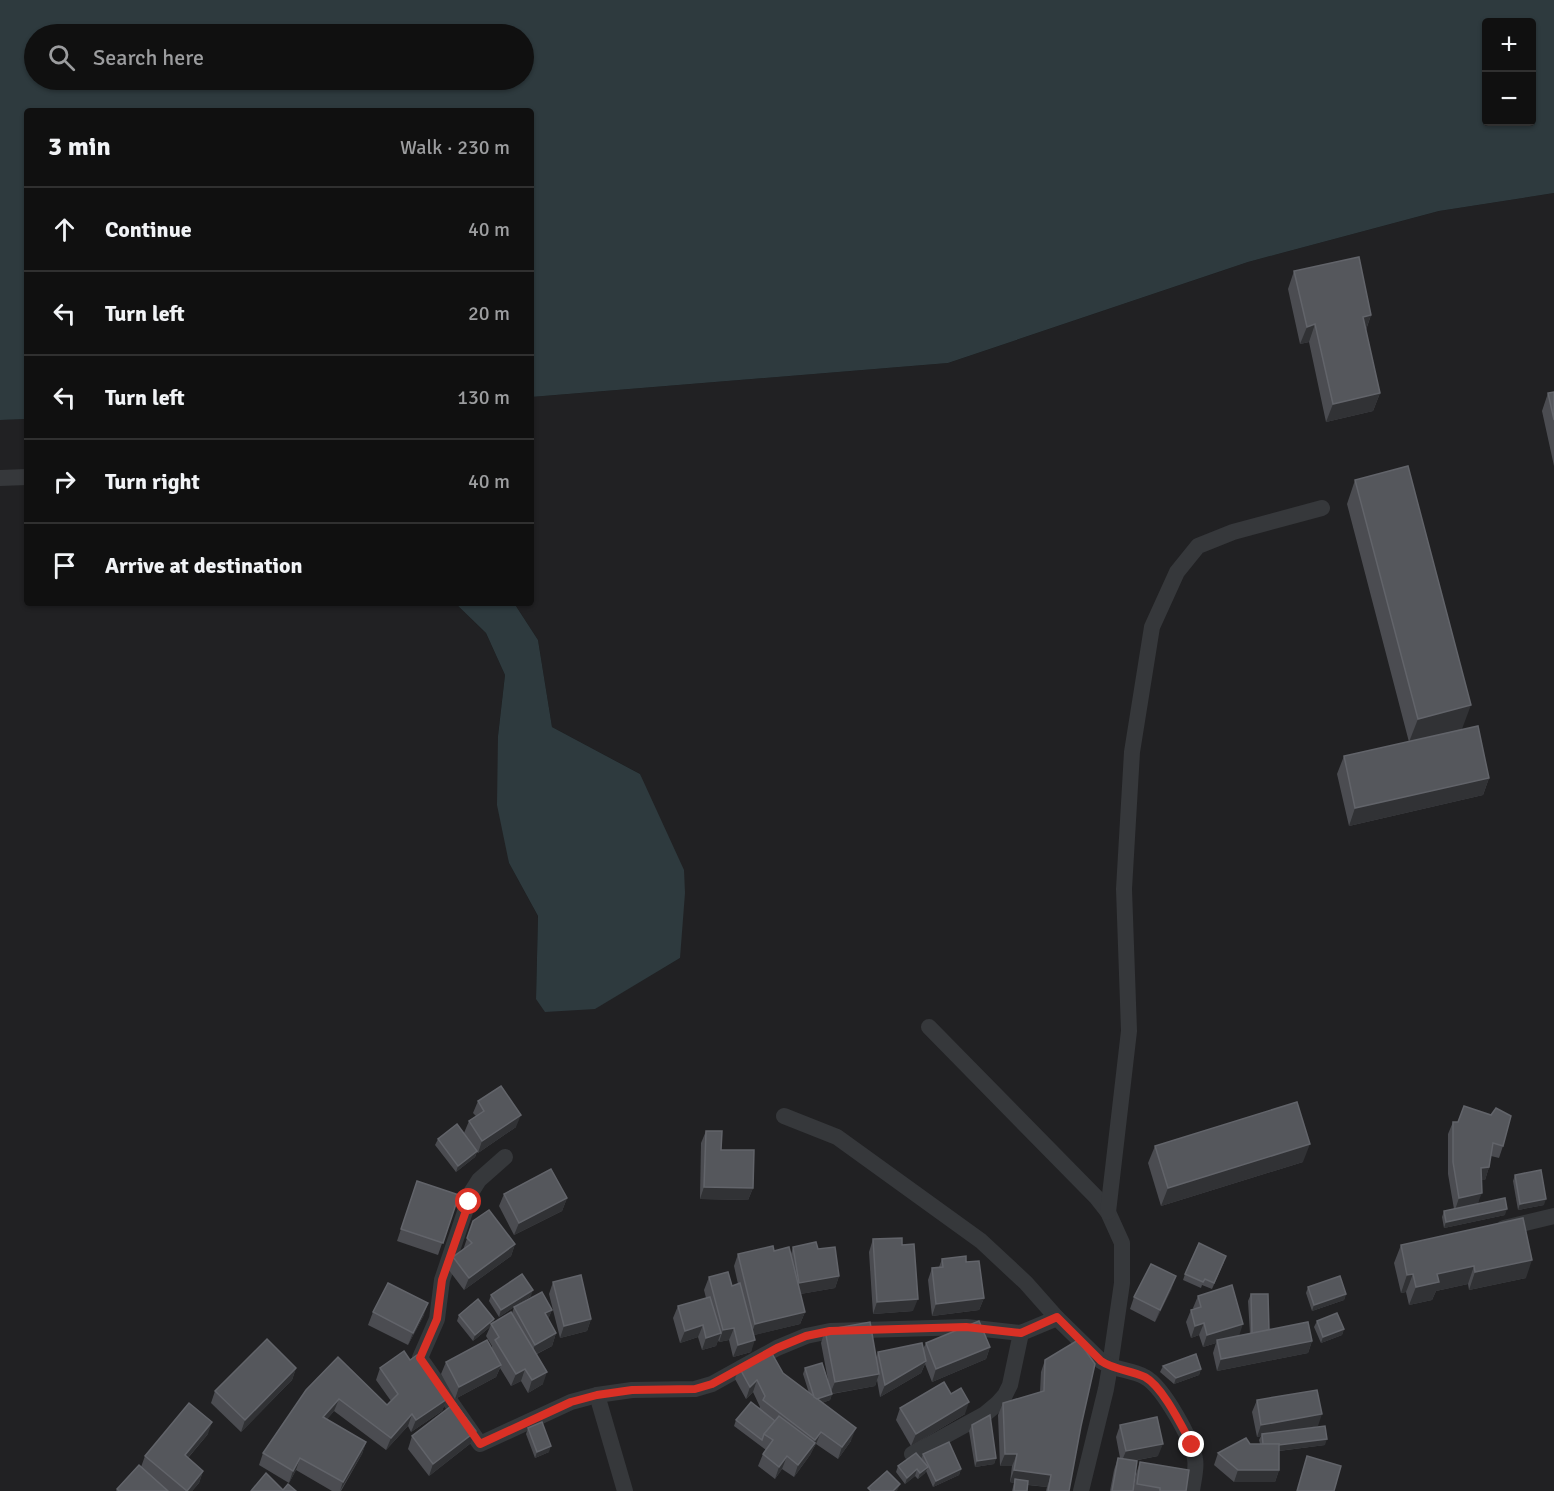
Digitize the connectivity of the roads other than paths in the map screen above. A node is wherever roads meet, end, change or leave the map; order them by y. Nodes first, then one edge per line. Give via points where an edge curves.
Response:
1 (24, 477) edge
2 (0, 478) edge
3 (1322, 508) dead end
4 (929, 1027) dead end
5 (784, 1116) dead end
6 (505, 1156) dead end
7 (1108, 1212) junction
8 (1554, 1216) edge
9 (1486, 1232) edge
10 (1057, 1317) junction
11 (1021, 1333) junction
12 (1110, 1366) junction
13 (597, 1395) junction
14 (912, 1454) edge
15 (625, 1491) edge
16 (1081, 1491) edge
17 (1192, 1491) edge

1 - 2 lane
3 - 7 lane via 1233,532 1198,546 1177,572 1152,627 1132,752 1125,889 1129,1031
4 - 7 lane
5 - 10 lane via 837,1137 981,1241
6 - 13 lane via 472,1191 442,1280 437,1319 420,1358 480,1444 571,1402
7 - 12 lane via 1122,1243 1122,1283
8 - 9 lane
10 - 11 lane
10 - 12 lane
11 - 13 lane via 966,1327 830,1331 777,1348 726,1378 695,1389
11 - 14 lane via 1010,1385 998,1404
12 - 16 lane
12 - 17 lane via 1144,1376 1173,1409 1192,1445 1196,1462
13 - 15 lane

